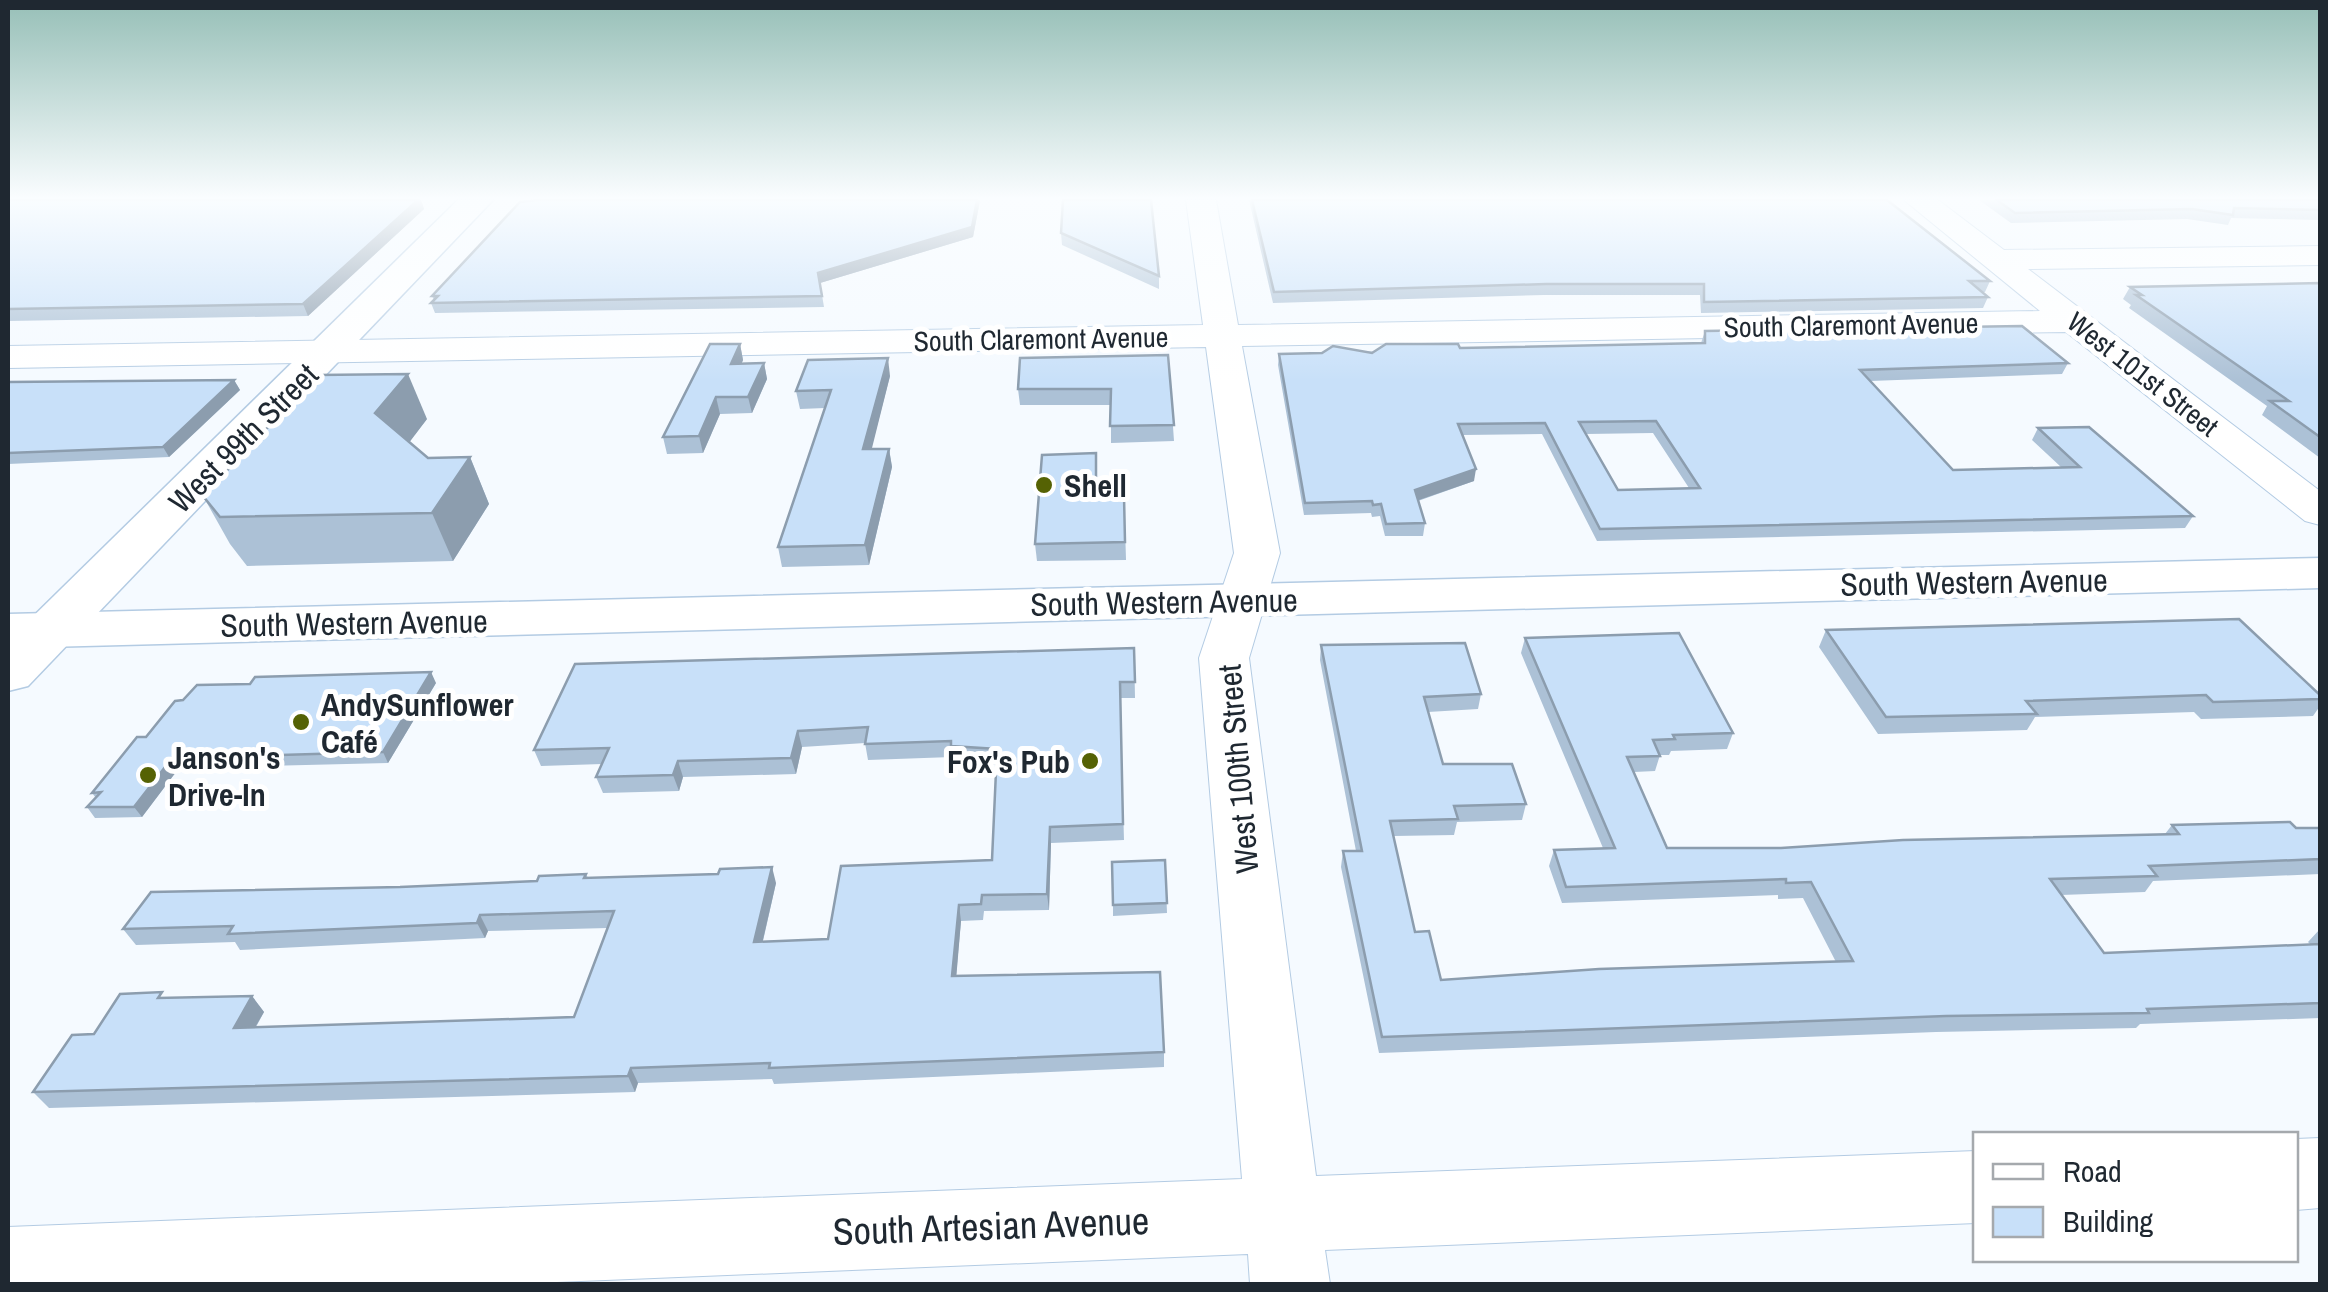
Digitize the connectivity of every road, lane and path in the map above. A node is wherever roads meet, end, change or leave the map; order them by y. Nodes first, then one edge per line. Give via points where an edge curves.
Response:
1 (418, 260) edge
2 (1210, 260) edge
3 (1995, 260) edge
4 (2074, 321) junction
5 (1222, 336) junction
6 (330, 351) junction
7 (8, 357) edge
8 (2320, 512) edge
9 (2320, 573) edge
10 (1244, 600) junction
11 (29, 631) edge
12 (8, 674) edge
13 (1973, 1187) edge
14 (1287, 1250) edge
15 (8, 1266) edge

1 - 6 main road, West 99th Street
2 - 5 street, West 100th Street
3 - 4 street, West 101st Street
4 - 5 street, South Claremont Avenue
4 - 8 street, West 101st Street
5 - 6 street, South Claremont Avenue
5 - 10 street, West 100th Street via 1257,553
6 - 7 street, South Claremont Avenue
6 - 11 main road, West 99th Street
9 - 10 main road, South Western Avenue
10 - 11 main road, South Western Avenue
10 - 14 street, West 100th Street via 1224,658
11 - 12 main road, West 99th Street
13 - 14 street, South Artesian Avenue
14 - 15 street, South Artesian Avenue

